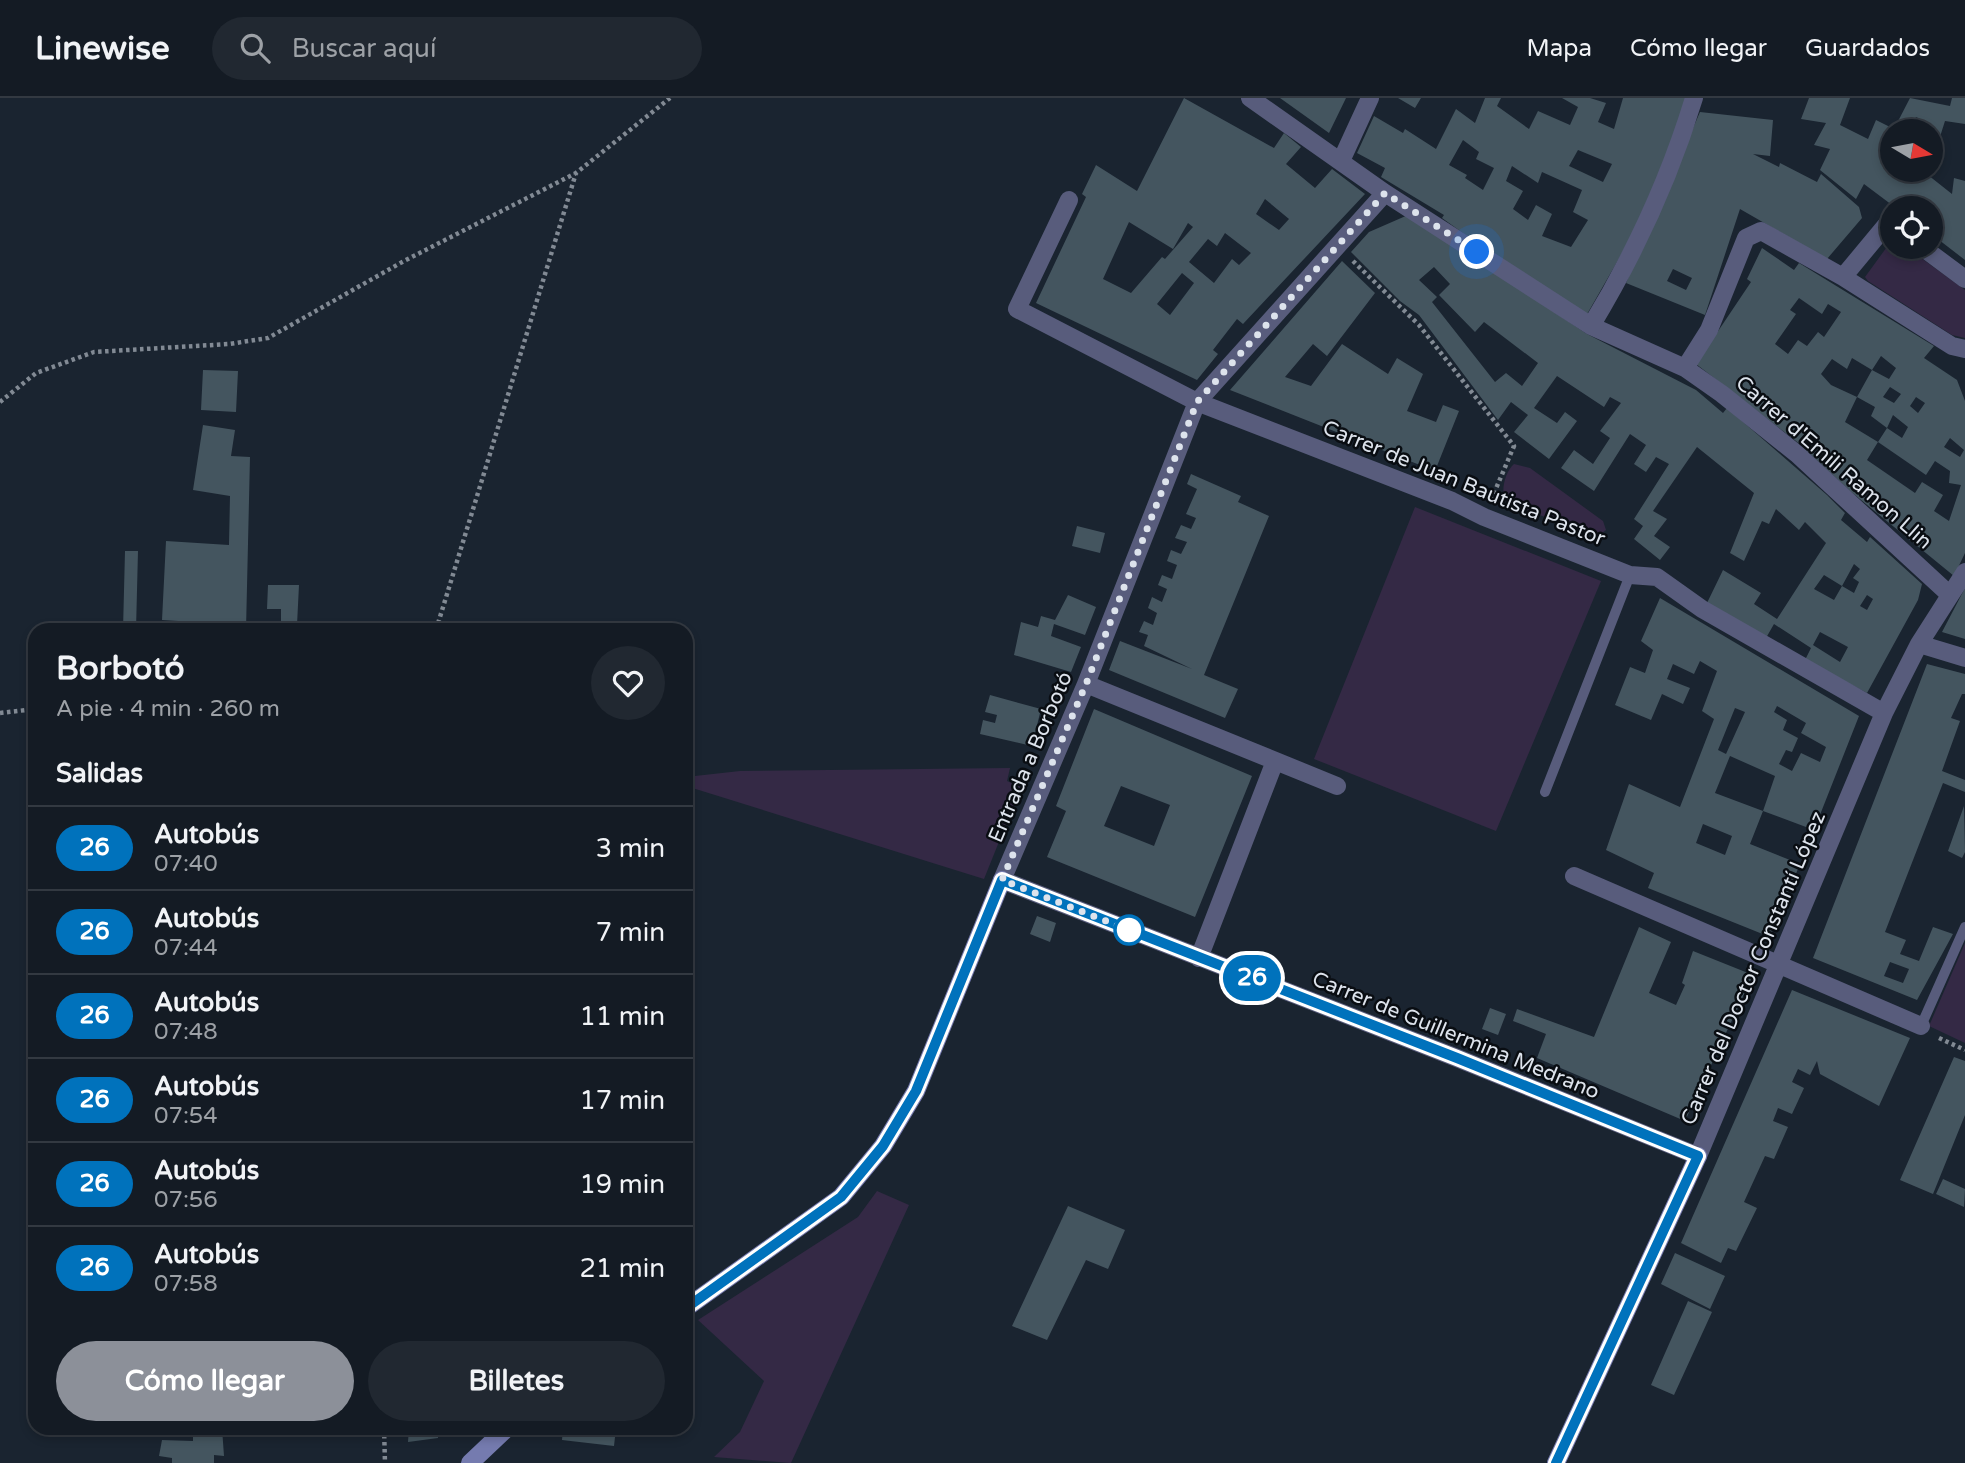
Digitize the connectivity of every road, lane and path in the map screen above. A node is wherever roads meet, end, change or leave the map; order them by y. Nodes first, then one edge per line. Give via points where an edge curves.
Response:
1 (670, 98) edge
2 (1250, 98) edge
3 (1370, 98) edge
4 (1694, 98) edge
5 (1341, 161) junction
6 (576, 173) junction
7 (1385, 193) junction
8 (1069, 200) dead end
9 (1880, 231) edge
10 (1337, 246) junction
11 (1938, 259) edge
12 (1843, 277) junction
13 (1965, 279) edge
14 (1591, 326) junction
15 (1965, 349) edge
16 (1685, 368) junction
17 (0, 402) edge
18 (1197, 402) junction
19 (1484, 517) junction
20 (1965, 572) edge
21 (1630, 575) junction
22 (1950, 595) junction
23 (438, 623) edge
24 (1919, 643) junction
25 (1965, 658) edge
26 (1086, 684) junction
27 (28, 710) edge
28 (0, 713) edge
29 (1884, 713) junction
30 (1275, 761) junction
31 (1337, 786) dead end
32 (1545, 792) dead end
33 (1574, 876) dead end
34 (1002, 880) junction
35 (1965, 927) edge
36 (1199, 958) junction
37 (1780, 965) junction
38 (1921, 1026) junction
39 (1965, 1050) edge
40 (1698, 1156) junction
41 (693, 1303) edge
42 (384, 1435) edge
43 (500, 1435) edge
44 (385, 1463) edge
45 (470, 1463) edge
46 (1556, 1463) edge

1 - 6 path
2 - 5 street, Carrer d'Emili Ramon Llin
3 - 5 street
4 - 14 street via 1654,205
5 - 7 street, Carrer d'Emili Ramon Llin
6 - 17 path via 404,261 268,338 94,352 36,373
6 - 23 path
7 - 10 street, Entrada a Borbotó
7 - 14 street, Carrer d'Emili Ramon Llin
8 - 18 street, Carrer de Juan Bautista Pastor via 1017,309
9 - 12 street
10 - 18 street, Entrada a Borbotó
10 - 19 path via 1419,325 1514,446
11 - 13 street
12 - 15 street via 1952,346
12 - 16 street via 1761,231 1746,238 1709,330
14 - 16 street, Carrer d'Emili Ramon Llin
16 - 22 street, Carrer d'Emili Ramon Llin via 1797,454
18 - 19 street, Carrer de Juan Bautista Pastor
18 - 26 street, Entrada a Borbotó
19 - 21 street, Carrer de Juan Bautista Pastor
20 - 22 street, Carrer del Doctor Constantí López
21 - 29 street, Carrer de Juan Bautista Pastor via 1657,577 1714,616
21 - 32 lane
22 - 24 street, Carrer del Doctor Constantí López
24 - 25 street
24 - 29 street, Carrer del Doctor Constantí López
26 - 30 street
26 - 34 street, Entrada a Borbotó
27 - 28 path
29 - 37 street, Carrer del Doctor Constantí López
30 - 31 street
30 - 36 street
33 - 37 street
34 - 36 street, Carrer de Guillermina Medrano
34 - 41 street, Entrada a Borbotó via 916,1091 883,1146 841,1197
35 - 38 lane
36 - 40 street, Carrer de Guillermina Medrano
37 - 38 street
37 - 40 street, Carrer del Doctor Constantí López
38 - 39 path
40 - 46 street, Carrer del Doctor Constantí López
42 - 44 path
43 - 45 street

